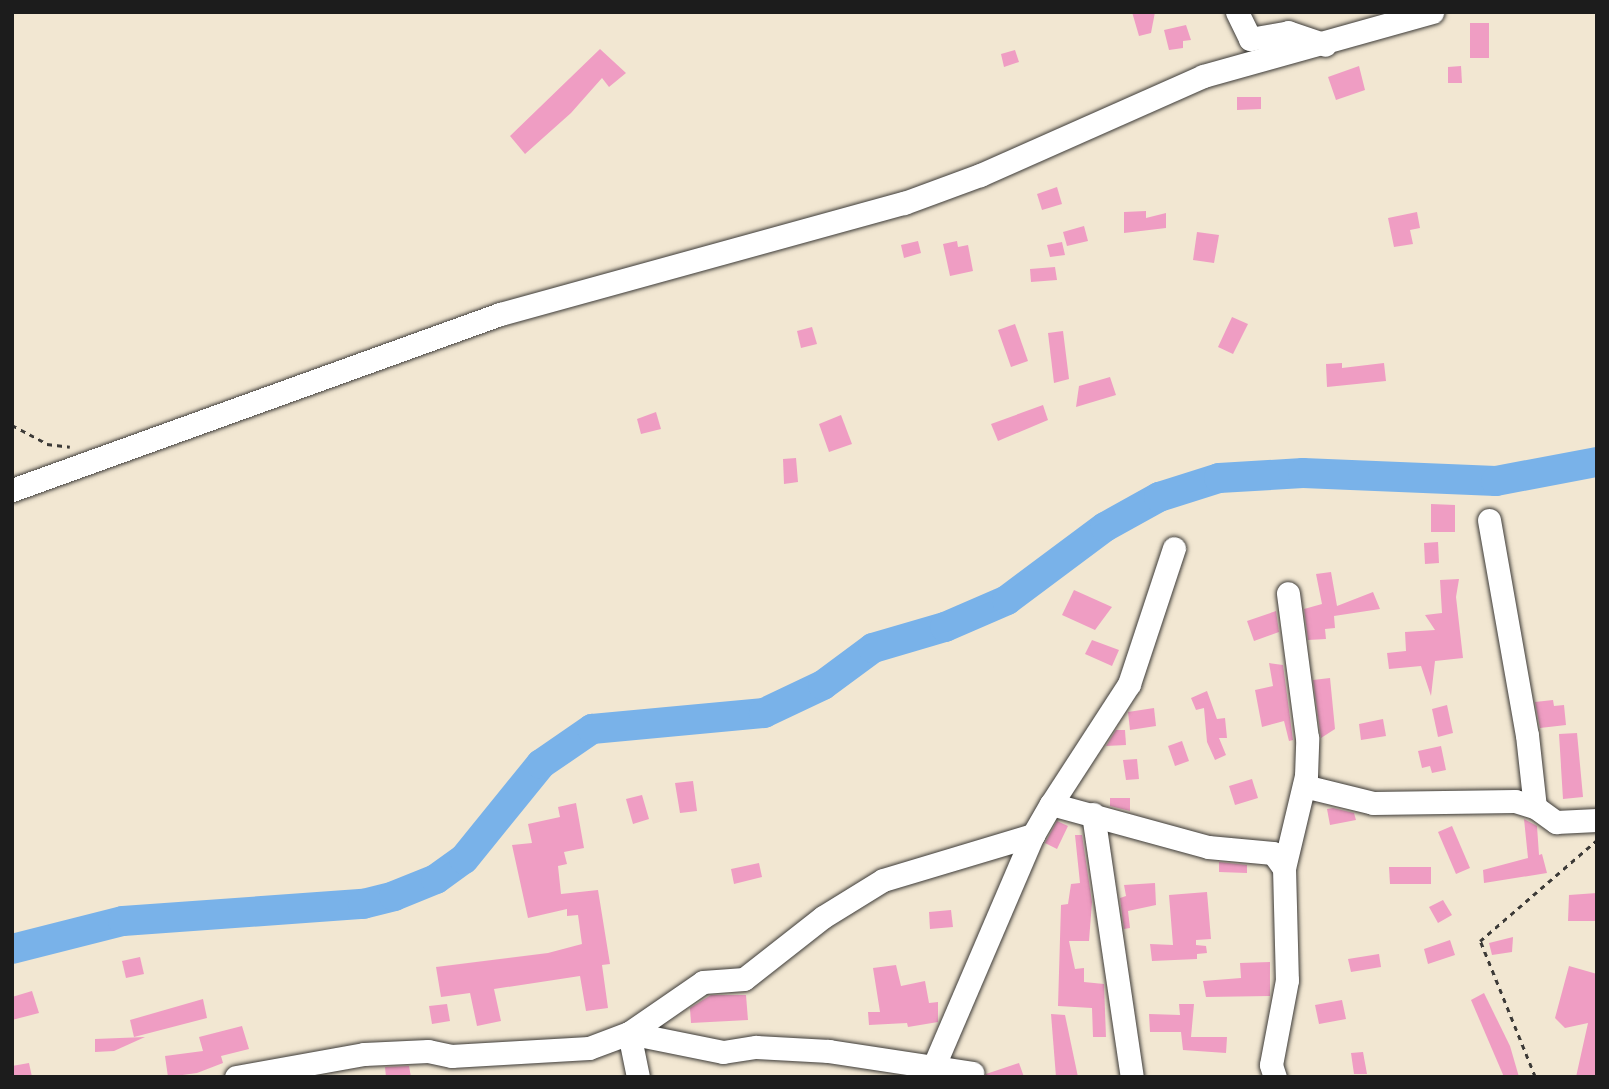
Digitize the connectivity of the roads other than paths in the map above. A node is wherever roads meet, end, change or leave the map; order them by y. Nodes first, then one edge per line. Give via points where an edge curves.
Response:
1 (1237, 12) edge
2 (1432, 12) edge
3 (1325, 45) junction
4 (12, 491) edge
5 (1489, 520) dead end
6 (1174, 548) dead end
7 (1288, 593) dead end
8 (1304, 786) junction
9 (1051, 804) junction
10 (1535, 807) junction
11 (1093, 814) junction
12 (1597, 820) edge
13 (1033, 835) junction
14 (1284, 868) junction
15 (629, 1033) junction
16 (933, 1068) junction
17 (972, 1073) dead end
18 (236, 1077) edge
19 (638, 1077) edge
20 (1132, 1077) edge
21 (1275, 1077) edge

1 - 3 street via 1250,39 1287,32
2 - 3 street
3 - 4 street via 1203,76 904,204 500,314
5 - 10 street via 1528,735
6 - 9 street via 1129,684
7 - 8 street via 1307,738
8 - 10 street via 1373,803 1515,801
8 - 14 street
9 - 11 street
9 - 13 street
10 - 12 street via 1544,818 1556,822
11 - 14 street via 1208,847 1273,853
11 - 20 street
13 - 15 street via 883,880 823,917 744,979 703,982
13 - 16 street
14 - 21 street via 1287,980 1271,1065
15 - 16 street via 723,1052 756,1047 829,1051
15 - 18 street via 589,1048 451,1056 428,1051 364,1054
15 - 19 street
16 - 17 street

